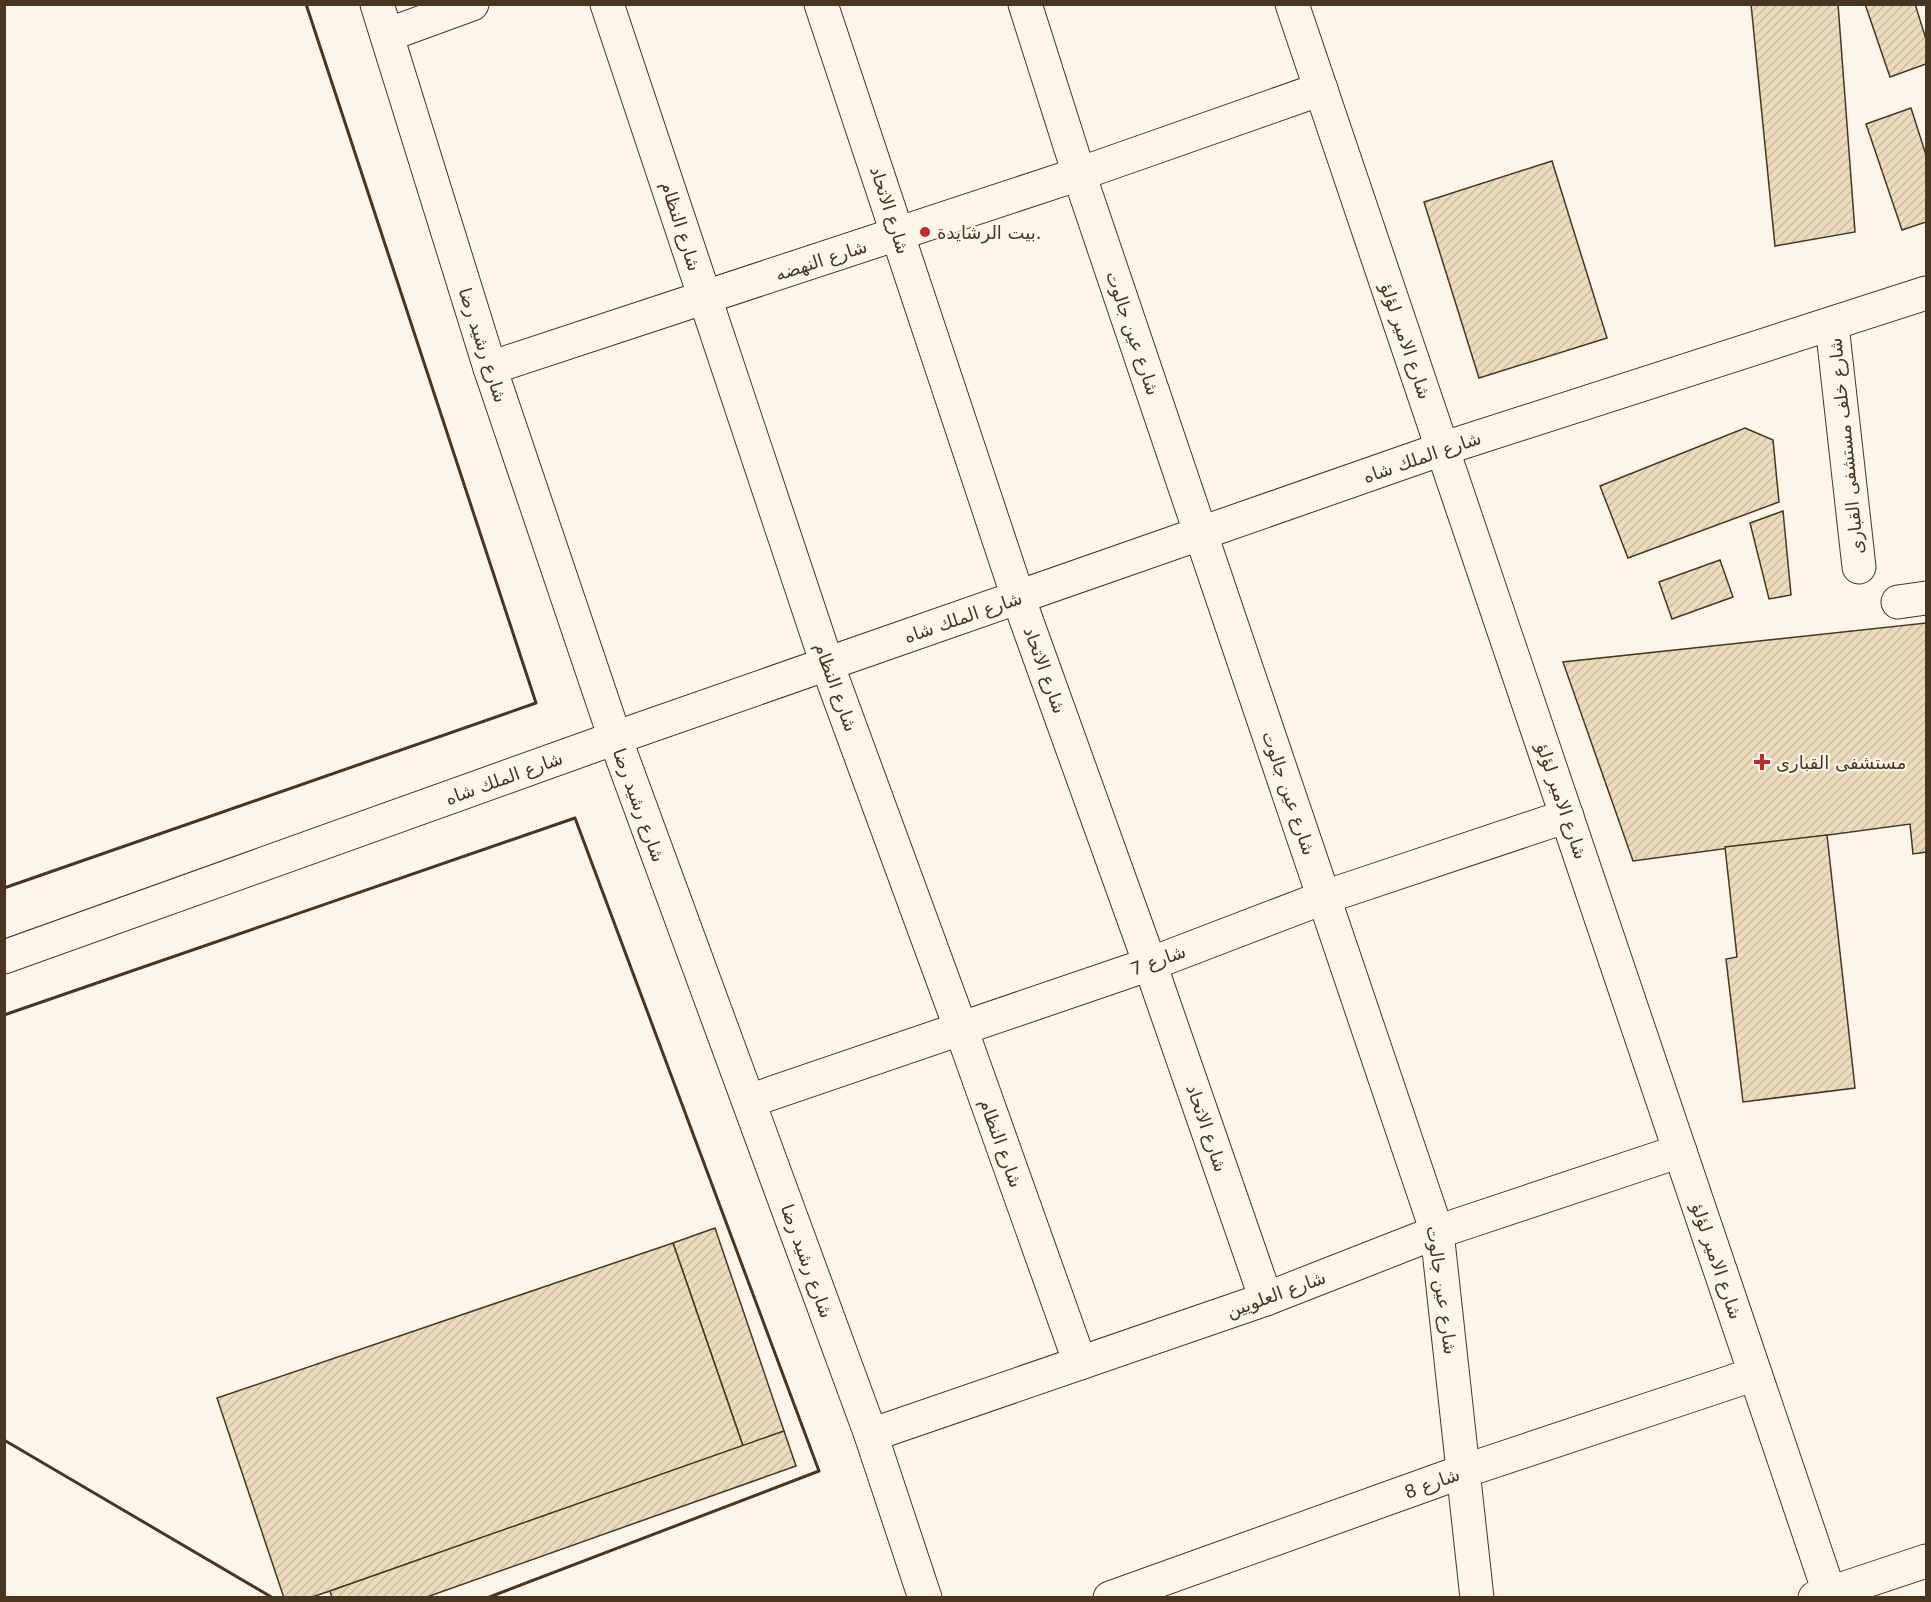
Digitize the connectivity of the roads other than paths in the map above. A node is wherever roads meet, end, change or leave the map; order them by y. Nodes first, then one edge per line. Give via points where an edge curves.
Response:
1 (377, 4) edge
2 (472, 4) edge
3 (607, 4) edge
4 (821, 4) edge
5 (1024, 4) edge
6 (1292, 4) edge
7 (387, 35) junction
8 (1321, 89) junction
9 (1079, 174) junction
10 (898, 234) junction
11 (1926, 293) edge
12 (705, 298) junction
13 (1832, 325) junction
14 (490, 368) junction
15 (1442, 449) junction
16 (1200, 533) junction
17 (1859, 567) dead end
18 (1018, 597) junction
19 (827, 664) junction
20 (615, 738) junction
21 (1567, 816) junction
22 (1324, 897) junction
23 (4, 957) edge
24 (1150, 964) junction
25 (961, 1029) junction
26 (749, 1101) junction
27 (1680, 1150) junction
28 (1437, 1232) junction
29 (1266, 1299) junction
30 (1080, 1363) junction
31 (1755, 1374) junction
32 (871, 1435) junction
33 (1464, 1471) junction
34 (1926, 1561) edge
35 (1825, 1596) edge
36 (925, 1598) edge
37 (1110, 1598) edge
38 (1477, 1598) edge

1 - 7 street, شارع رشيد رضا
2 - 7 street
3 - 12 street, شارع النظام
4 - 10 street, شارع الاتحاد
5 - 9 street, شارع عين جالوت
6 - 8 street, شارع الامير لؤلؤ
7 - 14 street, شارع رشيد رضا
8 - 9 street, شارع النهضه
8 - 15 street, شارع الامير لؤلؤ
9 - 10 street, شارع النهضه
9 - 16 street, شارع عين جالوت
10 - 12 street, شارع النهضه
10 - 18 street, شارع الاتحاد
11 - 13 street, شارع الملك شاه
12 - 14 street, شارع النهضه
12 - 19 street, شارع النظام
13 - 15 street, شارع الملك شاه
13 - 17 street, شارع خلف مستشفى القبارى
14 - 20 street, شارع رشيد رضا
15 - 16 street, شارع الملك شاه
15 - 21 street, شارع الامير لؤلؤ
16 - 18 street, شارع الملك شاه
16 - 22 street, شارع عين جالوت
18 - 19 street, شارع الملك شاه
18 - 24 street, شارع الاتحاد
19 - 20 street, شارع الملك شاه
19 - 25 street, شارع النظام
20 - 23 street, شارع الملك شاه
20 - 26 street, شارع رشيد رضا
21 - 22 street, شارع 7
21 - 27 street, شارع الامير لؤلؤ
22 - 24 street, شارع 7
22 - 28 street, شارع عين جالوت
24 - 25 street, شارع 7
24 - 29 street, شارع الاتحاد
25 - 26 street, شارع 7
25 - 30 street, شارع النظام
26 - 32 street, شارع رشيد رضا
27 - 28 street, شارع العلويين
27 - 31 street, شارع الامير لؤلؤ
28 - 29 street, شارع العلويين
28 - 33 street, شارع عين جالوت
29 - 30 street, شارع العلويين
30 - 32 street, شارع العلويين
31 - 33 street, شارع 8
31 - 35 street, شارع الامير لؤلؤ
32 - 36 street, شارع رشيد رضا
33 - 37 street, شارع 8
33 - 38 street, شارع عين جالوت
34 - 35 street

